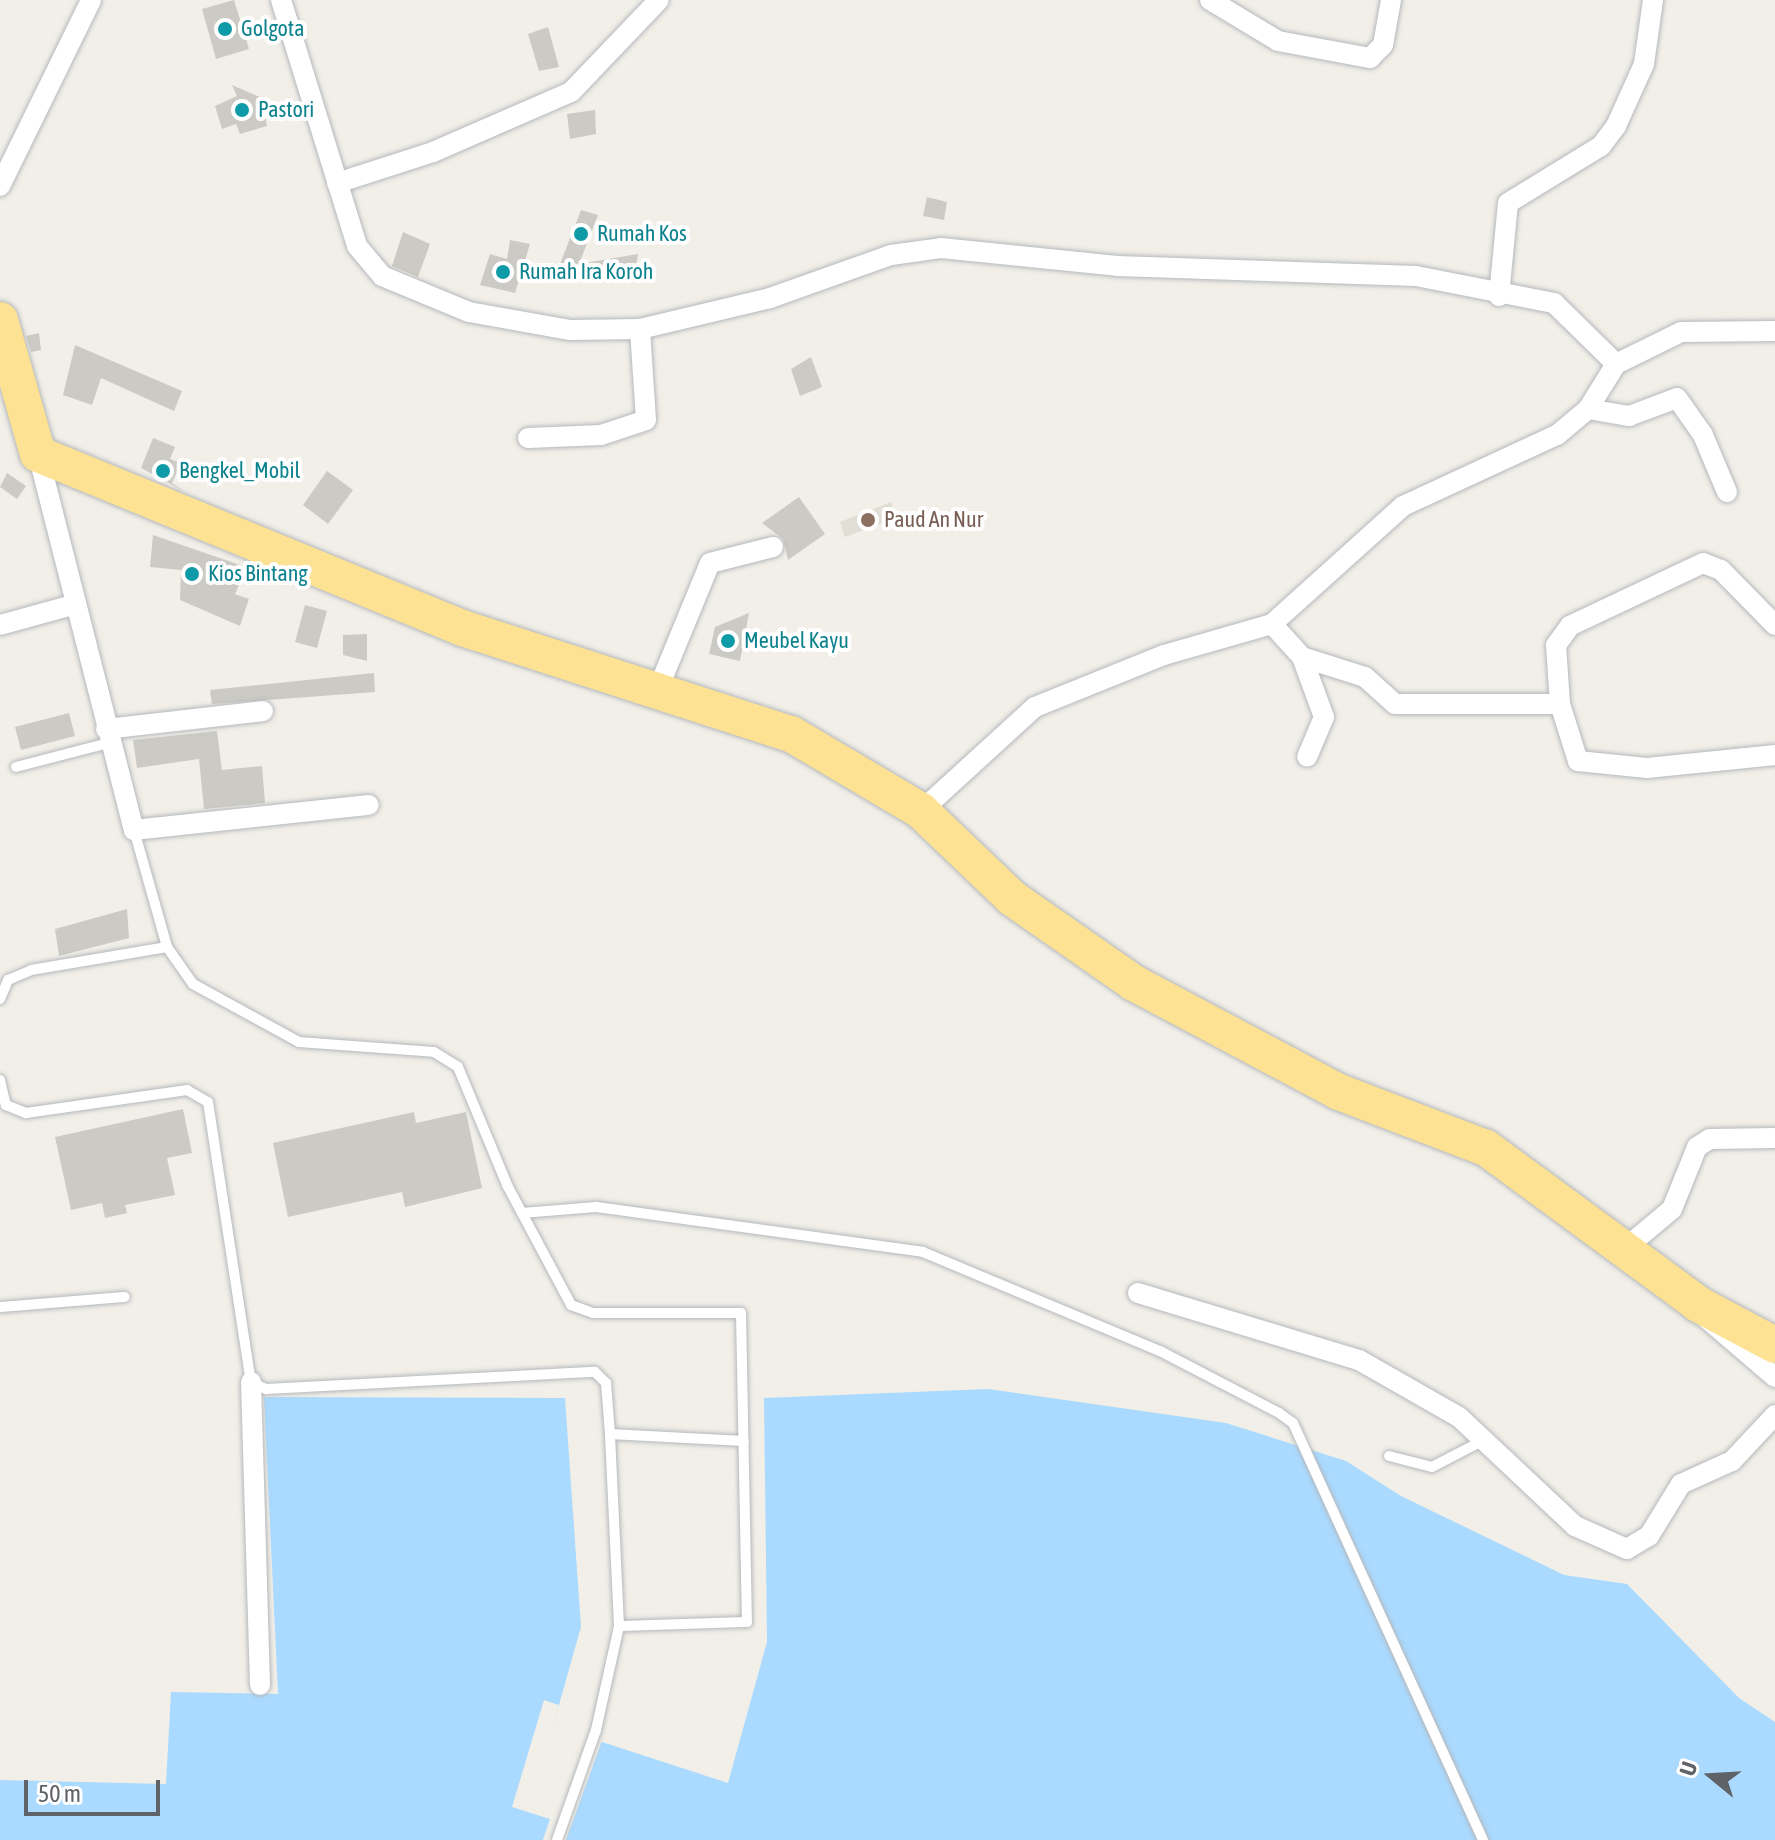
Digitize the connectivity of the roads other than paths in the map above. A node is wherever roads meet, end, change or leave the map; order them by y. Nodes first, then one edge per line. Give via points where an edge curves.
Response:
1 (91, 0) edge
2 (281, 0) edge
3 (659, 0) edge
4 (1210, 0) edge
5 (1391, 0) edge
6 (1653, 0) edge
7 (337, 183) junction
8 (0, 186) edge
9 (1499, 296) junction
10 (0, 320) edge
11 (640, 329) junction
12 (1775, 331) edge
13 (1616, 364) junction
14 (1588, 409) junction
15 (528, 438) dead end
16 (38, 454) junction
17 (1727, 492) dead end
18 (773, 547) dead end
19 (76, 604) junction
20 (1272, 624) junction
21 (0, 625) edge
22 (1775, 625) edge
23 (1302, 657) junction
24 (658, 689) junction
25 (1560, 704) junction
26 (263, 711) dead end
27 (108, 736) junction
28 (1775, 755) edge
29 (1307, 757) dead end
30 (16, 767) dead end
31 (369, 805) dead end
32 (921, 811) junction
33 (134, 830) junction
34 (167, 947) junction
35 (0, 999) edge
36 (0, 1080) edge
37 (1775, 1138) edge
38 (522, 1213) junction
39 (1622, 1251) junction
40 (1138, 1293) dead end
41 (125, 1297) dead end
42 (1698, 1304) junction
43 (0, 1307) edge
44 (1775, 1345) edge
45 (1775, 1377) edge
46 (251, 1382) junction
47 (1775, 1415) edge
48 (610, 1434) junction
49 (1486, 1439) junction
50 (744, 1441) junction
51 (1389, 1456) dead end
52 (619, 1626) junction
53 (260, 1685) dead end
54 (557, 1840) edge
55 (1483, 1840) edge

1 - 8 street
2 - 7 street
3 - 7 street via 571,92 433,152
4 - 5 street via 1278,41 1370,58 1383,45
6 - 9 street via 1644,64 1616,126 1601,146 1508,203
7 - 11 street via 357,246 405,289 534,326
9 - 11 street via 1416,276 1117,266 941,248 891,255 758,301
9 - 13 street via 1554,303
10 - 16 highway
11 - 15 street via 646,420 601,435
12 - 13 street via 1681,332
13 - 14 street
14 - 17 street via 1629,416 1677,398 1703,435
14 - 20 street via 1540,446 1403,506
16 - 19 street
16 - 24 highway via 462,628
18 - 24 street via 710,563
19 - 21 street
19 - 27 street
20 - 23 street
20 - 32 street via 1164,655 1035,707
22 - 25 street via 1721,570 1703,563 1570,626 1556,645
23 - 25 street via 1365,677 1395,704
23 - 29 street via 1324,717
24 - 32 highway via 791,734
25 - 28 street via 1571,750 1587,764 1647,768
26 - 27 street
27 - 30 lane
27 - 33 street
31 - 33 street
32 - 39 highway via 1012,898 1134,983 1339,1092 1486,1148
33 - 34 lane
34 - 35 lane via 31,970 8,980
34 - 38 lane via 193,984 288,1038 446,1057 478,1103
36 - 46 lane via 6,1105 26,1113 187,1090 208,1102
37 - 39 street via 1710,1139 1697,1147 1672,1209
38 - 50 lane via 571,1305 593,1313 741,1313
38 - 55 lane via 596,1207 923,1252 1160,1351 1279,1413 1293,1423
39 - 42 highway
40 - 49 street via 1354,1358
41 - 43 lane
42 - 44 highway
42 - 45 street via 1714,1331
46 - 48 lane via 266,1389 595,1372 606,1383
46 - 53 street
47 - 49 street via 1732,1461 1681,1484 1649,1536 1627,1549 1575,1526
48 - 50 lane
48 - 52 lane
49 - 51 lane via 1432,1467
50 - 52 lane via 747,1622
52 - 54 lane via 596,1730

